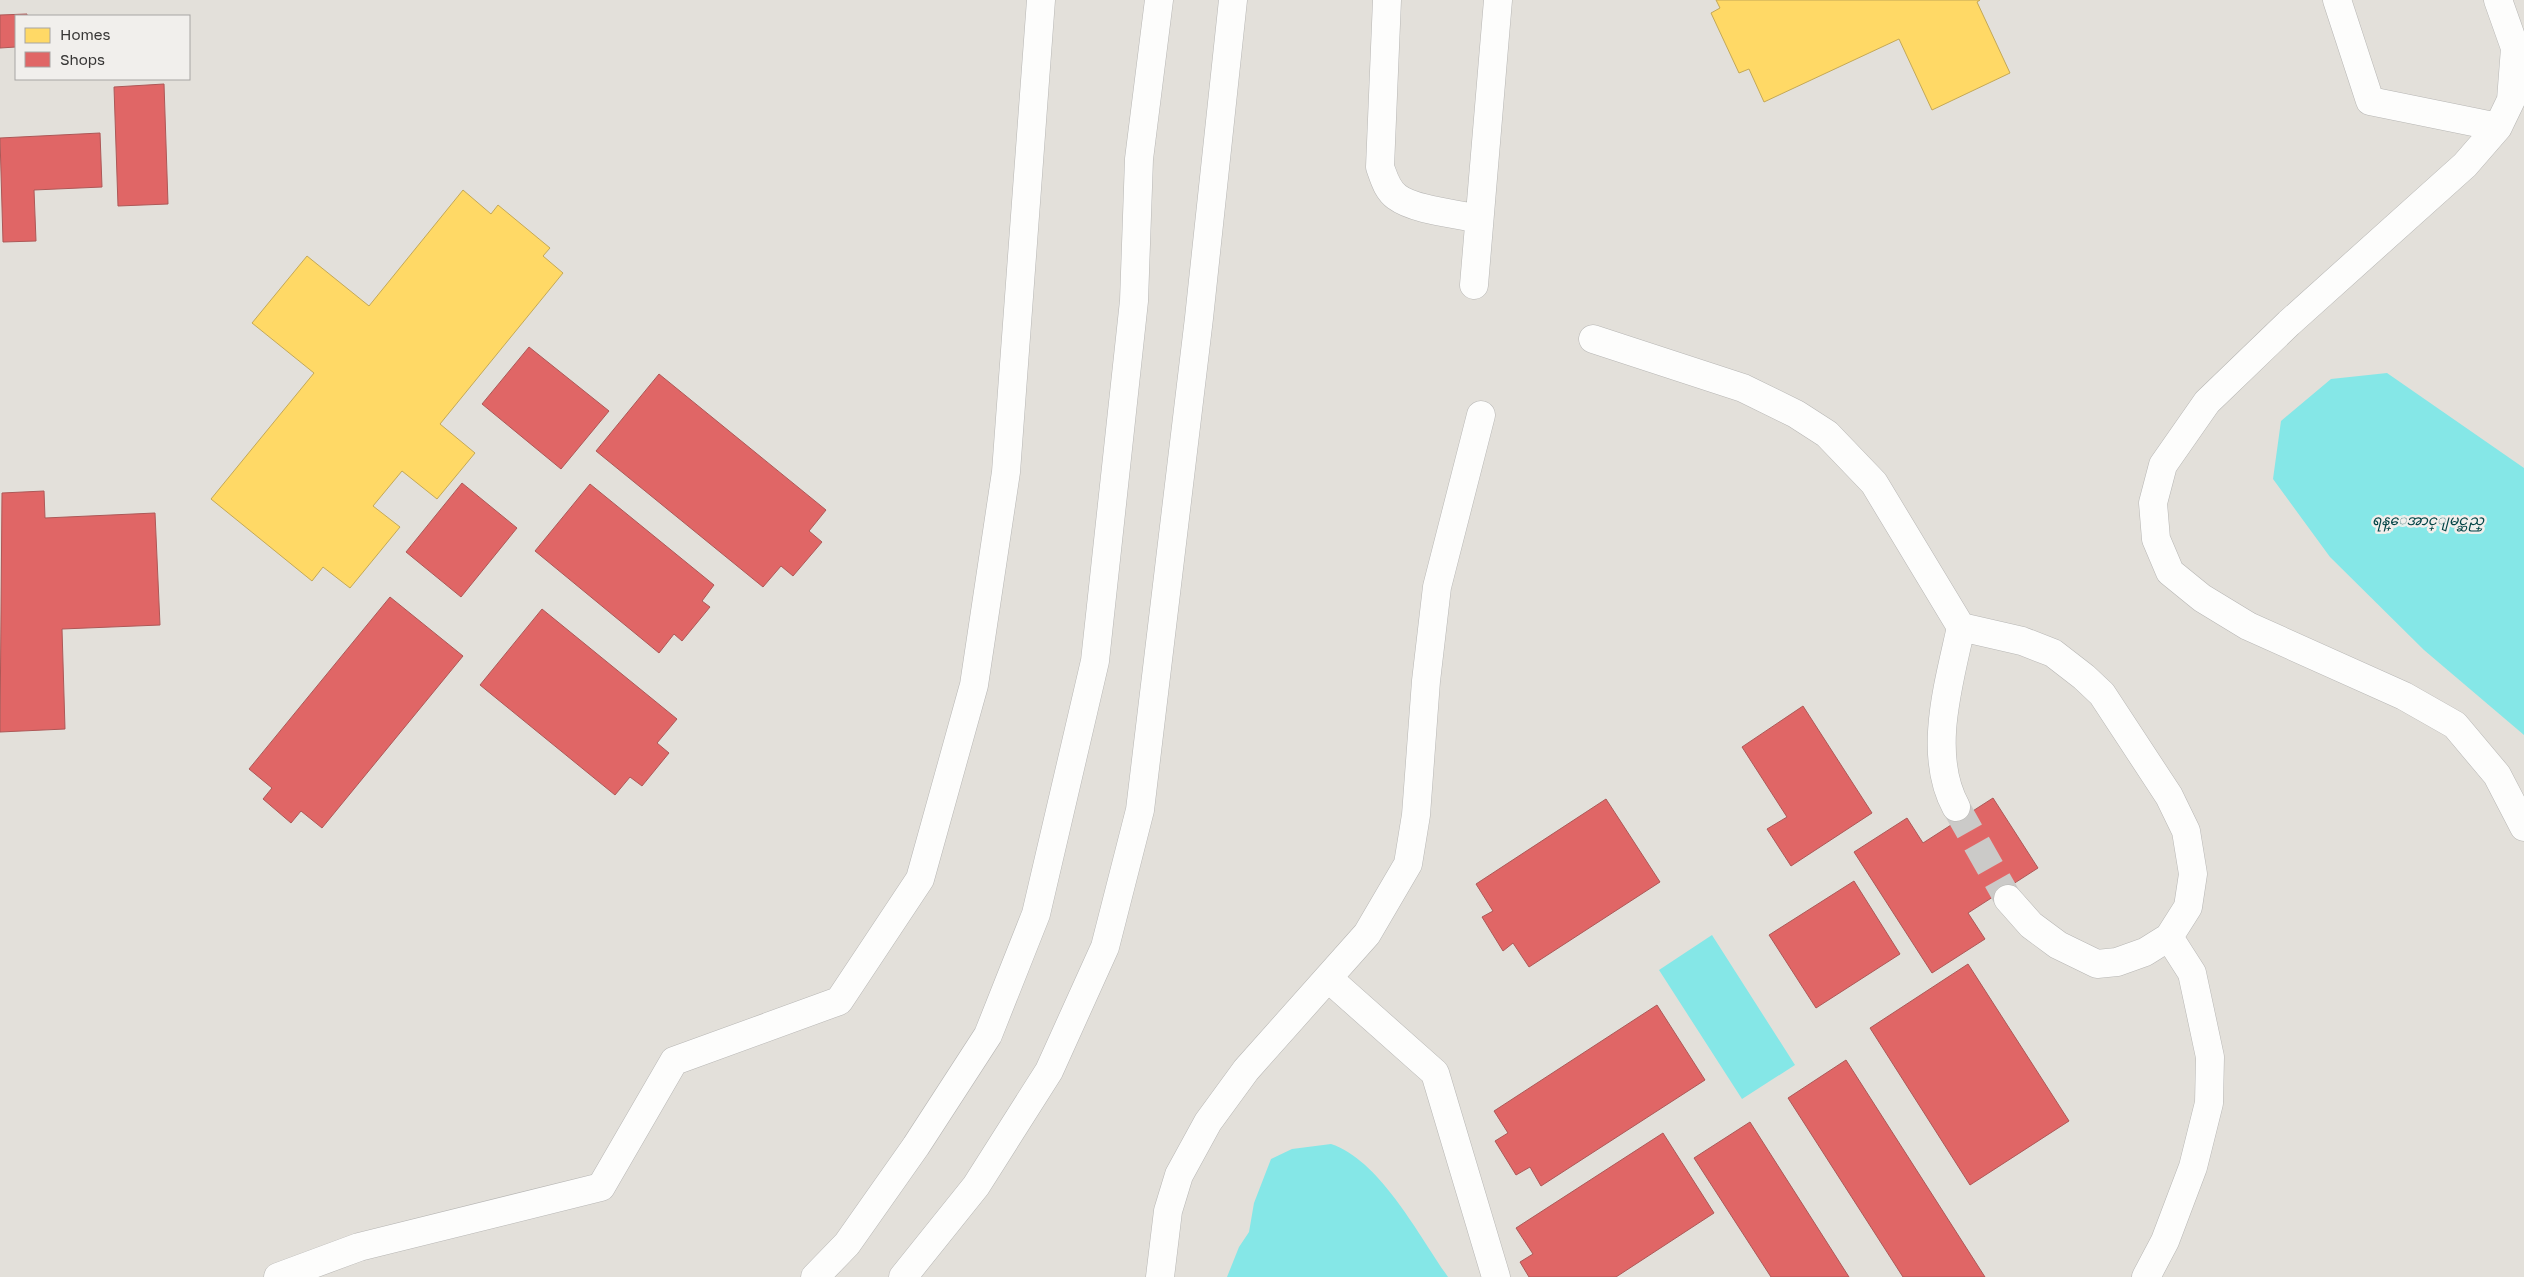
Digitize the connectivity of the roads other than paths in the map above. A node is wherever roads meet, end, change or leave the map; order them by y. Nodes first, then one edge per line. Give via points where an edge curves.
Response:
1 (1041, 0) edge
2 (1159, 0) edge
3 (1233, 0) edge
4 (1387, 0) edge
5 (1498, 0) edge
6 (2337, 0) edge
7 (2498, 0) edge
8 (2498, 127) junction
9 (1479, 219) junction
10 (1474, 285) dead end
11 (1593, 339) dead end
12 (1481, 414) dead end
13 (1961, 627) junction
14 (1956, 807) tunnel mouth
15 (2524, 827) edge
16 (2008, 898) tunnel mouth
17 (2169, 937) junction
18 (1328, 978) junction
19 (278, 1277) edge
20 (815, 1277) edge
21 (903, 1277) edge
22 (1160, 1277) edge
23 (1496, 1277) edge
24 (2146, 1277) edge

1 - 19 main road via 1006,472 974,685 920,879 839,1001 674,1061 601,1187 359,1248
2 - 20 main road via 1139,159 1134,301 1095,661 1036,914 988,1035 847,1244
3 - 21 main road via 1159,669 1136,828 1105,947 1049,1072 976,1186
4 - 9 main road via 1380,167 1387,186 1397,197 1411,204
5 - 9 main road
6 - 8 main road via 2370,101
7 - 8 main road via 2515,48 2511,100
8 - 15 main road via 2465,165 2289,323 2207,402 2163,465 2153,503 2156,539 2170,572 2202,598 2248,626 2404,696 2455,725 2497,775
9 - 10 main road
11 - 13 main road via 1743,388 1796,414 1827,434 1874,484
12 - 18 main road via 1437,587 1416,815 1408,864 1367,934
13 - 14 main road via 1949,682 1942,758 1950,796
13 - 17 main road via 2022,641 2052,653 2084,676 2102,694 2169,796 2186,831 2193,874 2188,907
16 - 17 main road via 2038,930 2058,945 2097,964 2117,962 2145,952
17 - 24 main road via 2192,973 2210,1057 2209,1102 2193,1167 2165,1241
18 - 22 main road via 1246,1070 1204,1129 1176,1184 1168,1211
18 - 23 main road via 1435,1073

